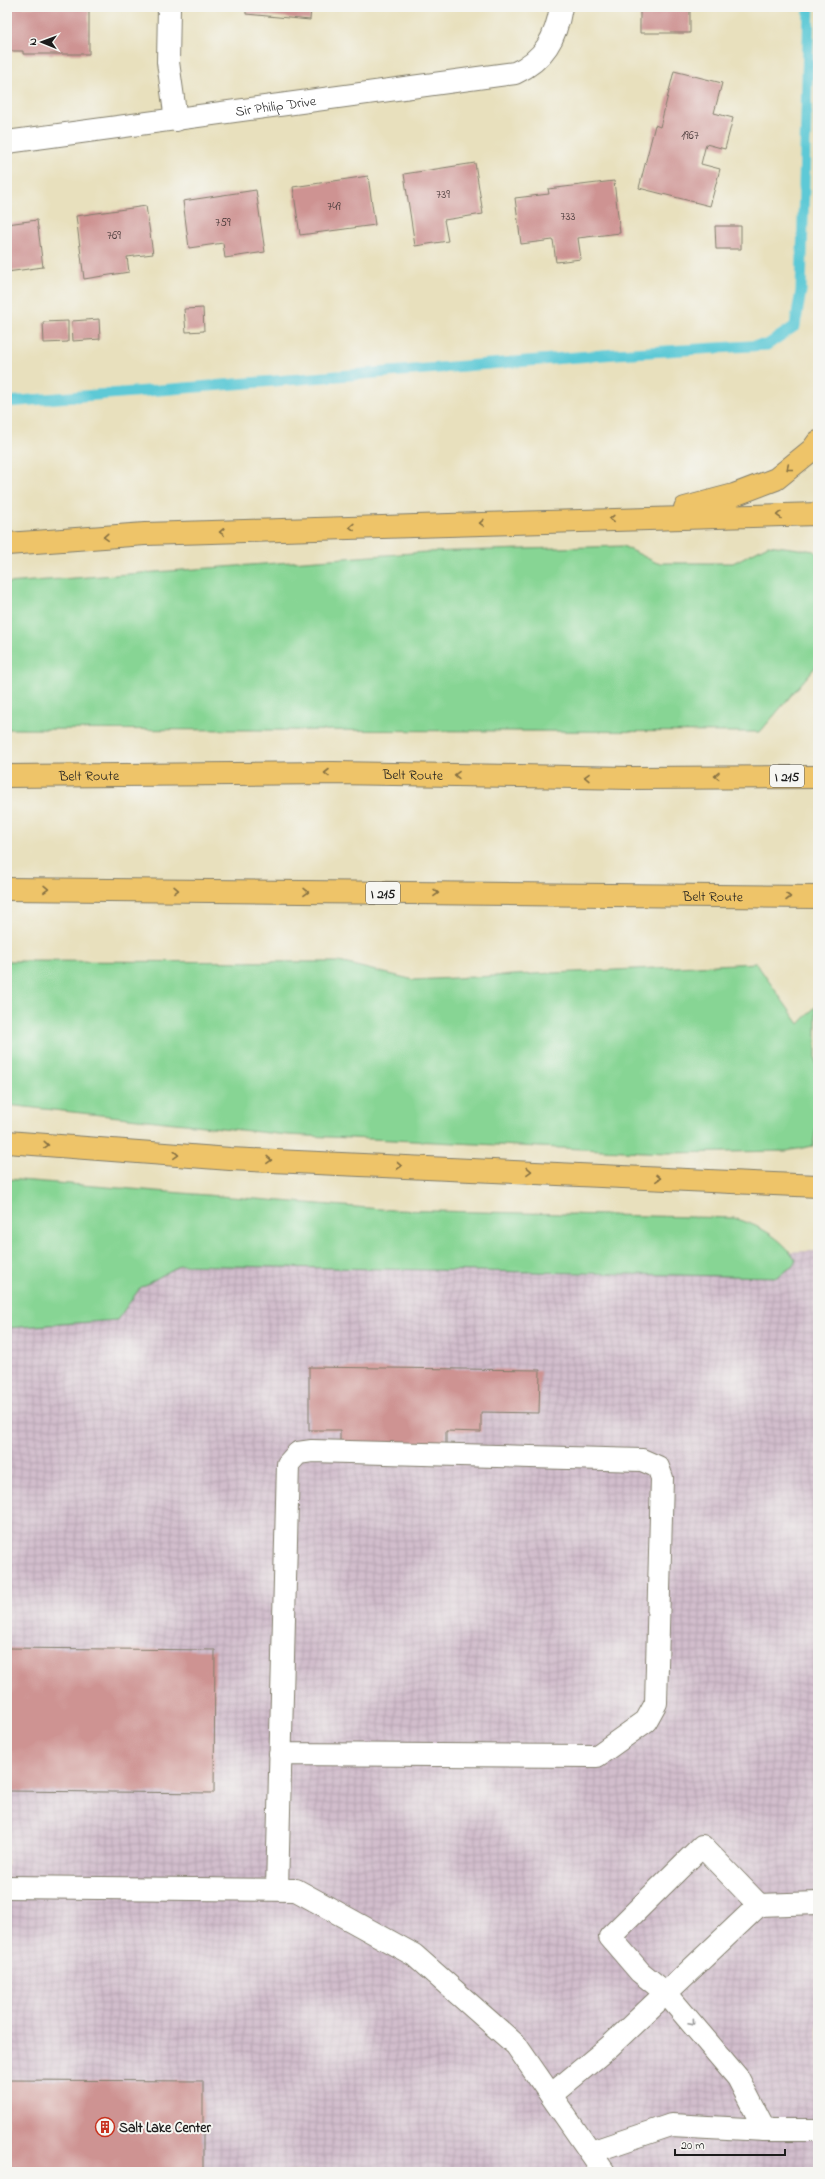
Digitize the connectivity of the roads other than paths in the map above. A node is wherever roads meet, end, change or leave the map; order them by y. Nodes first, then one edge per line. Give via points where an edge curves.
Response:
1 (169, 7) edge
2 (561, 7) edge
3 (176, 120) junction
4 (7, 142) edge
5 (818, 442) edge
6 (818, 514) edge
7 (651, 518) junction
8 (7, 544) edge
9 (7, 776) edge
10 (818, 776) edge
11 (7, 889) edge
12 (818, 897) edge
13 (7, 1142) edge
14 (818, 1186) edge
15 (280, 1754) junction
16 (7, 1887) edge
17 (277, 1889) junction
18 (818, 1903) edge
19 (759, 1905) junction
20 (666, 1993) junction
21 (550, 2095) junction
22 (765, 2130) junction
23 (818, 2130) edge
24 (591, 2152) junction
25 (604, 2172) edge

1 - 3 street via 168,62
2 - 3 street, Sir Philip Drive via 551,43 540,58 529,67 502,76
3 - 4 street, Sir Philip Drive
5 -> 7 highway via 776,480 734,495
6 -> 7 highway
7 -> 8 highway via 145,534
10 -> 9 highway, Belt Route / I 215 via 631,778 333,773
11 -> 12 highway, Belt Route / I 215
13 -> 14 highway via 230,1159
15 - 15 street via 288,1464 298,1453 312,1451 642,1460 658,1466 662,1478 656,1703 646,1721 597,1756
15 - 17 street
16 - 17 street
17 - 21 street via 296,1890 414,1955 516,2046
18 - 19 street
19 - 20 street
19 - 20 street via 702,1846 610,1937 640,1972
20 - 21 street via 609,2047
20 -> 22 street via 738,2078
21 - 24 street
22 - 23 street
22 - 24 street via 671,2125
24 - 25 street

